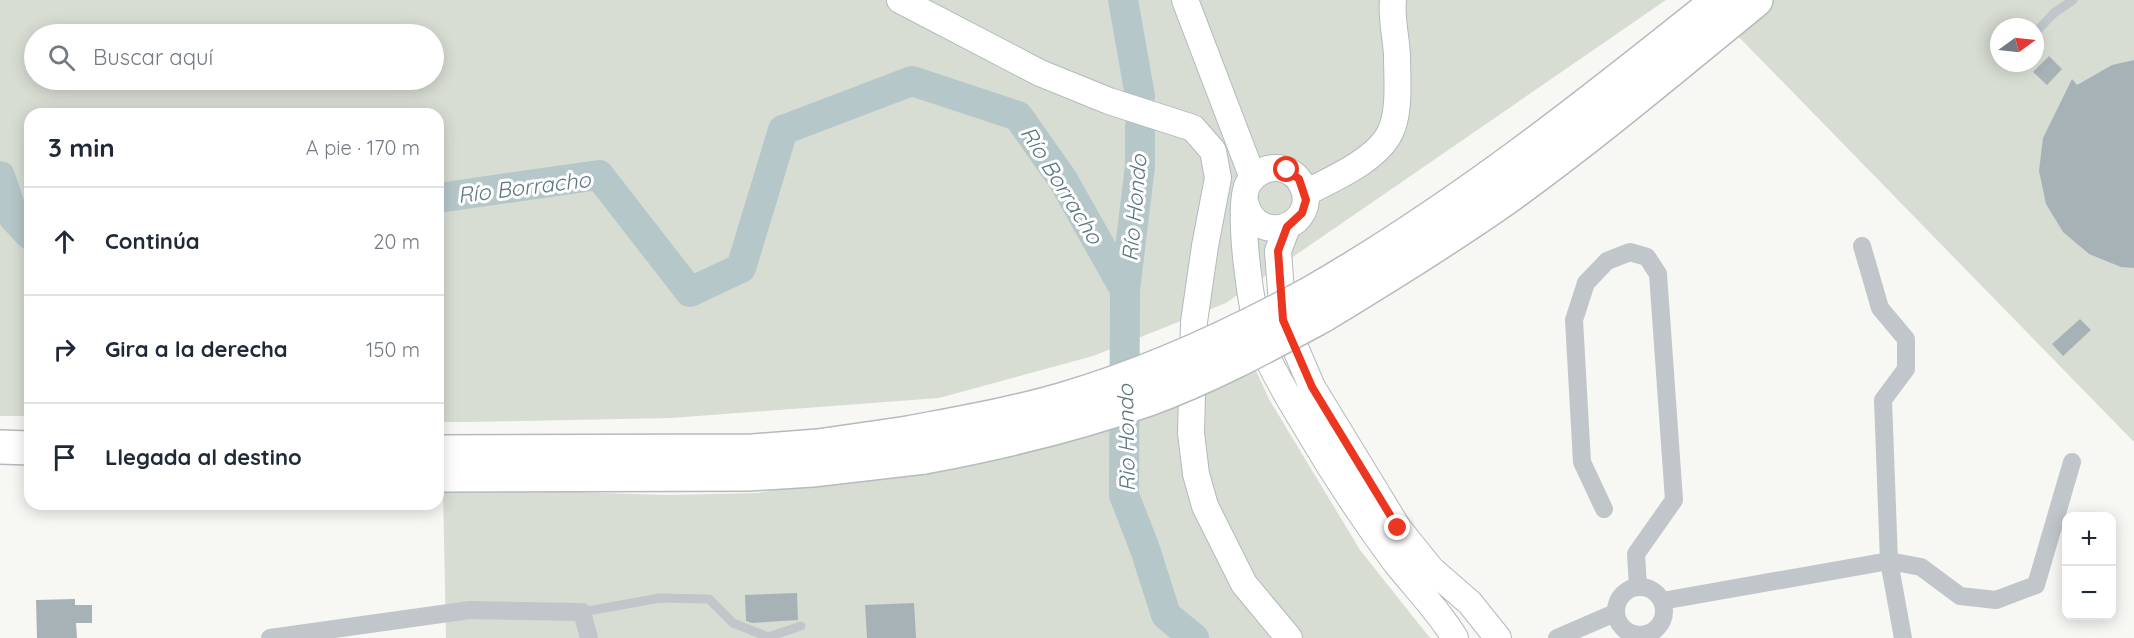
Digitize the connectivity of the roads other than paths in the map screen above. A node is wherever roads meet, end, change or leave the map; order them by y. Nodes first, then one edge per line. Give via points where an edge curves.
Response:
1 (900, 0) edge
2 (1185, 0) edge
3 (1392, 0) edge
4 (1719, 0) edge
5 (1756, 0) edge
6 (2073, 0) edge
7 (2044, 24) edge
8 (1253, 178) junction
9 (1305, 193) junction
10 (1246, 205) junction
11 (1287, 227) junction
12 (1862, 246) dead end
13 (1317, 304) junction
14 (916, 445) junction
15 (0, 447) edge
16 (24, 448) edge
17 (444, 452) edge
18 (2073, 462) dead end
19 (0, 470) edge
20 (24, 470) edge
21 (444, 475) edge
22 (1604, 509) dead end
23 (1889, 561) junction
24 (1638, 586) junction
25 (1662, 601) junction
26 (582, 612) junction
27 (1615, 613) junction
28 (801, 626) dead end
29 (1623, 635) edge
30 (1653, 636) edge
31 (270, 638) edge
32 (590, 638) edge
33 (1289, 638) edge
34 (1455, 638) edge
35 (1498, 638) edge
36 (1557, 638) edge
37 (1904, 638) edge

1 - 33 main road via 1040,74 1192,128 1213,151 1218,178 1194,322 1191,433 1196,474 1205,506 1239,576
2 - 8 main road
3 - 9 main road via 1397,53 1392,129 1376,151 1338,177
4 - 13 highway via 1547,136 1378,254
5 - 13 highway via 1561,157 1450,237
6 - 7 lane
8 - 9 main road via 1265,170 1280,168 1293,174
8 - 10 main road via 1246,191
9 - 11 main road via 1302,213
10 - 11 main road via 1259,224 1275,229
10 - 34 main road via 1247,263 1262,345 1290,401 1349,496
11 - 35 main road via 1278,251 1283,320 1312,387 1398,528 1431,569 1470,603
12 - 23 street via 1880,308 1906,339 1906,369 1883,400
13 - 14 highway, bridge via 1218,369 1149,399 1039,434
14 - 17 highway via 753,451
14 - 21 highway via 812,470 749,474
15 - 16 highway
18 - 23 street via 2036,585 1996,600 1960,596 1921,567
19 - 20 highway
22 - 24 street via 1582,462 1574,320 1586,283 1607,261 1630,252 1647,257 1658,274 1674,500 1636,554
23 - 25 street
23 - 37 street
24 - 25 street via 1652,590
24 - 27 street via 1617,601
25 - 30 street via 1663,620
26 - 28 lane via 660,598 709,599 733,623 768,637
26 - 31 street via 470,610
26 - 32 street
27 - 29 street
27 - 36 street
29 - 30 street

